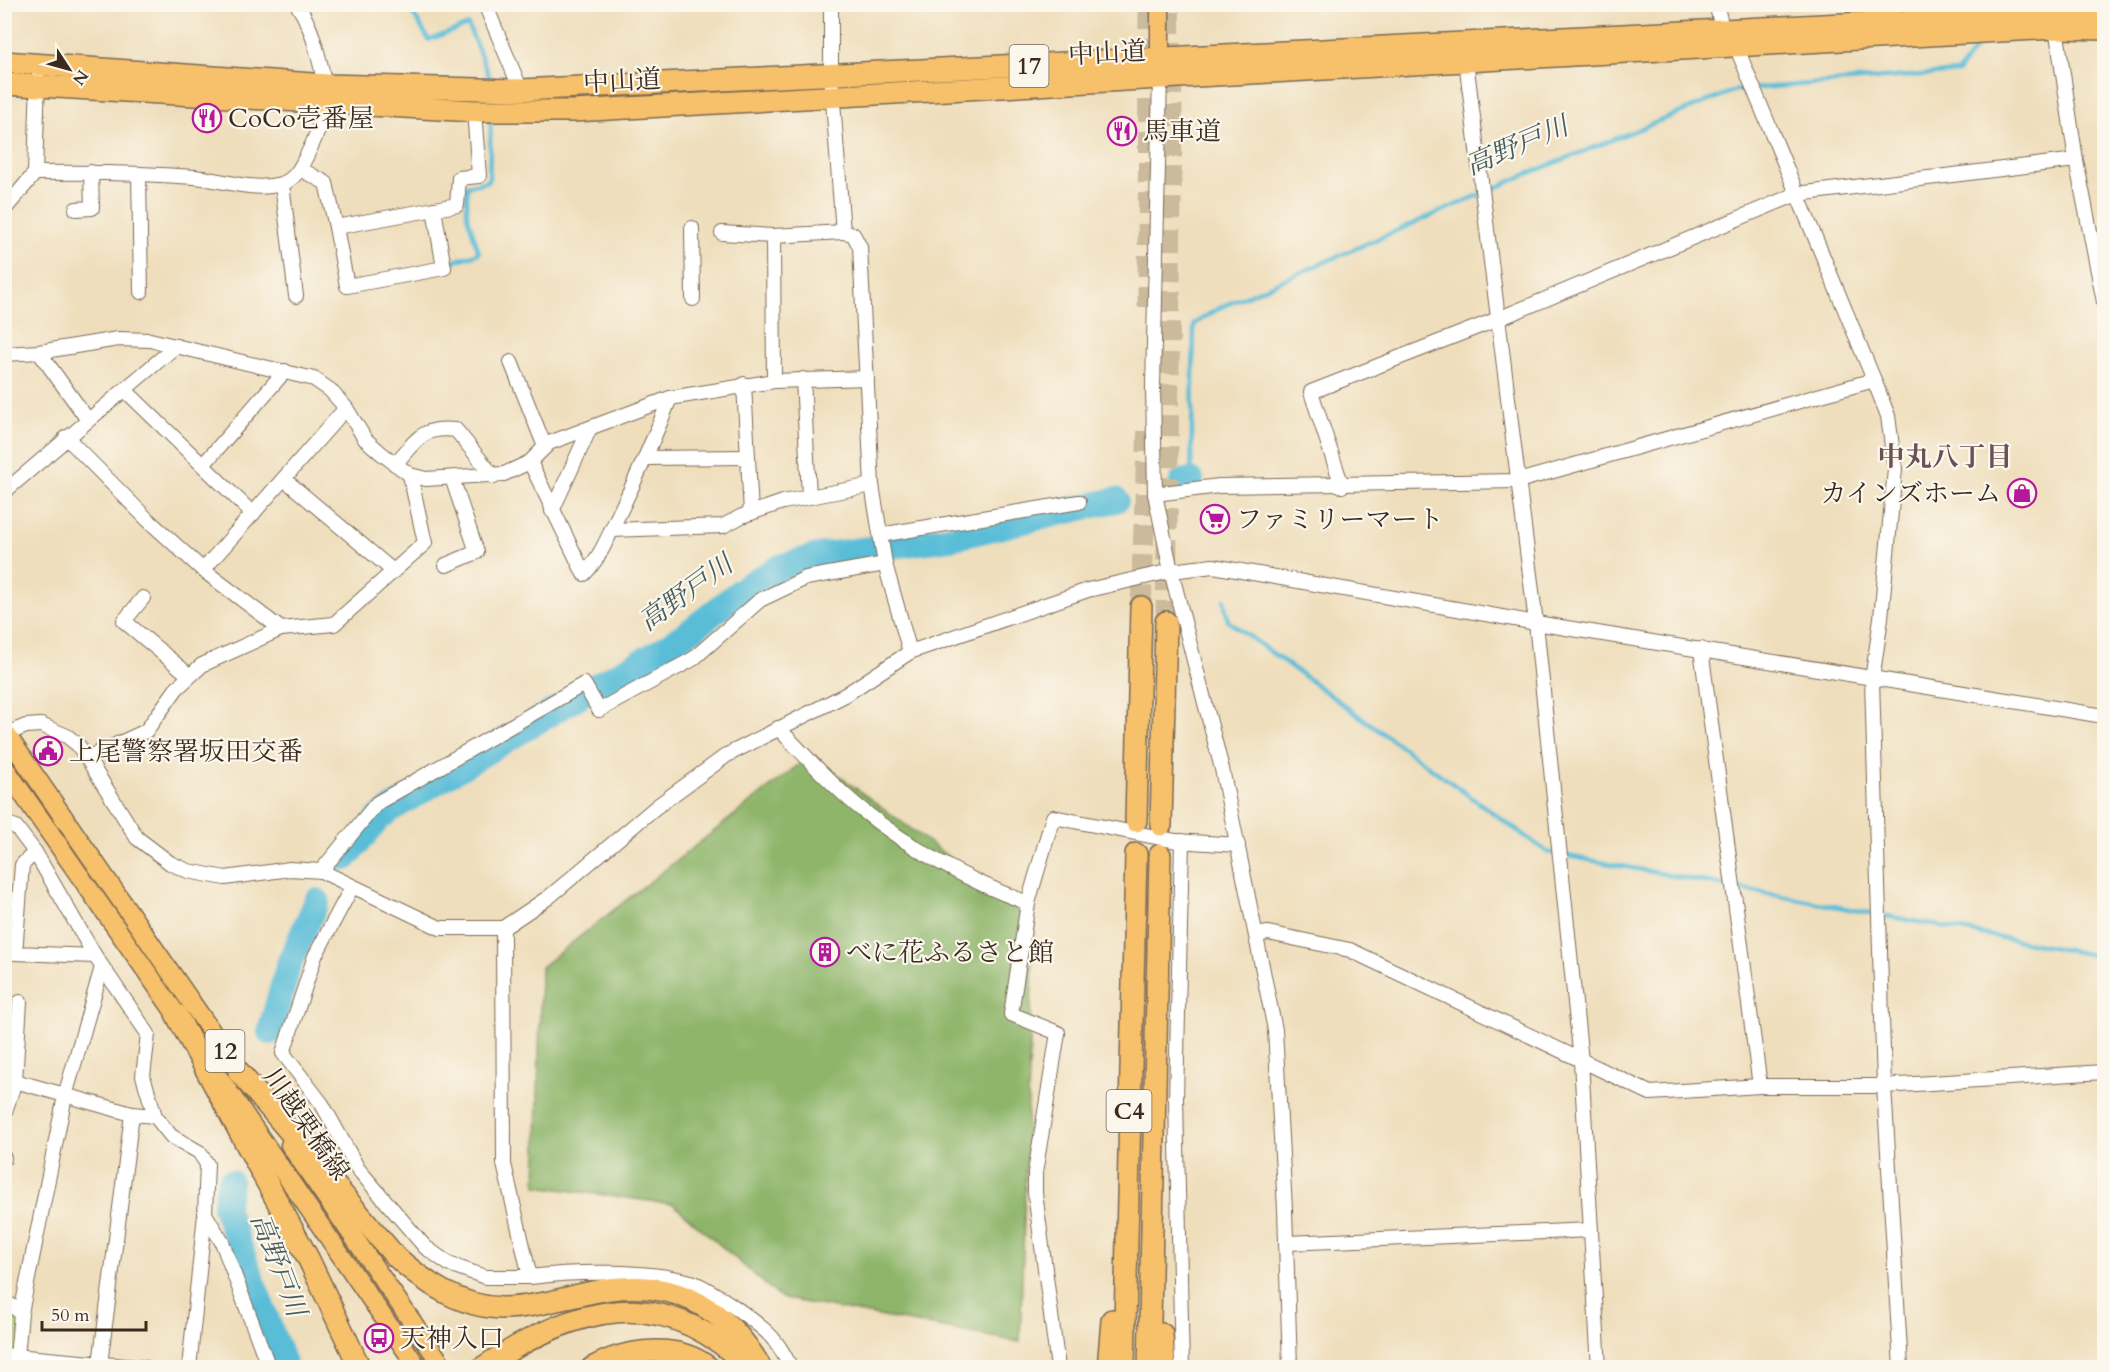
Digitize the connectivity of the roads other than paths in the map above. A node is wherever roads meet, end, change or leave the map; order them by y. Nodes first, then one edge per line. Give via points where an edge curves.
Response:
1 (297, 4) edge
2 (485, 4) edge
3 (831, 4) edge
4 (1716, 4) edge
5 (1160, 6) edge
6 (2104, 11) edge
7 (2053, 15) edge
8 (2104, 29) edge
9 (1729, 38) junction
10 (1466, 61) junction
11 (4, 62) edge
12 (39, 64) junction
13 (1160, 68) junction
14 (831, 75) junction
15 (4, 84) edge
16 (38, 87) junction
17 (521, 90) junction
18 (326, 93) junction
19 (833, 96) junction
20 (474, 111) junction
21 (2076, 160) junction
22 (300, 169) junction
23 (91, 172) junction
24 (35, 173) junction
25 (139, 174) junction
26 (282, 184) junction
27 (1797, 194) junction
28 (75, 209) dead end
29 (434, 209) junction
30 (4, 210) edge
31 (336, 228) junction
32 (692, 228) dead end
33 (843, 232) junction
34 (722, 233) dead end
35 (773, 236) junction
36 (141, 292) dead end
37 (296, 296) dead end
38 (693, 299) dead end
39 (2104, 302) edge
40 (1498, 319) junction
41 (176, 346) junction
42 (39, 352) junction
43 (4, 354) edge
44 (511, 362) dead end
45 (285, 371) junction
46 (867, 378) junction
47 (803, 379) junction
48 (1874, 380) junction
49 (774, 381) junction
50 (744, 384) junction
51 (125, 390) junction
52 (670, 398) junction
53 (346, 408) junction
54 (88, 420) junction
55 (590, 428) junction
56 (66, 437) junction
57 (545, 447) junction
58 (748, 457) junction
59 (646, 458) junction
60 (530, 462) junction
61 (395, 464) junction
62 (203, 465) junction
63 (410, 475) junction
64 (494, 477) junction
65 (452, 478) junction
66 (284, 479) junction
67 (1518, 481) junction
68 (872, 485) junction
69 (1342, 486) junction
70 (4, 492) edge
71 (1155, 494) junction
72 (809, 496) junction
73 (1079, 502) dead end
74 (552, 511) junction
75 (751, 513) junction
76 (253, 514) junction
77 (611, 530) junction
78 (880, 535) junction
79 (885, 564) junction
80 (446, 565) dead end
81 (203, 570) junction
82 (392, 570) junction
83 (1171, 571) junction
84 (143, 598) dead end
85 (1141, 607) tunnel mouth
86 (1166, 622) tunnel mouth
87 (1536, 623) junction
88 (281, 629) junction
89 (1701, 649) junction
90 (910, 652) junction
91 (190, 676) junction
92 (1872, 680) junction
93 (2104, 716) edge
94 (778, 728) junction
95 (5, 734) edge
96 (87, 758) junction
97 (4, 767) edge
98 (1136, 821) dead end
99 (4, 823) edge
100 (1161, 825) dead end
101 (1182, 841) junction
102 (1238, 845) junction
103 (35, 852) junction
104 (1136, 854) dead end
105 (1160, 855) dead end
106 (321, 871) junction
107 (352, 887) junction
108 (1028, 903) junction
109 (503, 928) junction
110 (1256, 935) junction
111 (98, 961) junction
112 (20, 1002) dead end
113 (176, 1014) junction
114 (1581, 1060) junction
115 (239, 1072) junction
116 (2104, 1072) edge
117 (15, 1081) junction
118 (1760, 1086) junction
119 (1884, 1086) junction
120 (65, 1096) junction
121 (1130, 1099) junction
122 (4, 1114) edge
123 (132, 1114) junction
124 (154, 1116) junction
125 (1153, 1145) junction
126 (205, 1214) junction
127 (1591, 1230) junction
128 (1286, 1243) junction
129 (530, 1277) junction
130 (4, 1300) edge
131 (21, 1312) junction
132 (12, 1360) edge
133 (100, 1364) junction
134 (147, 1368) edge
135 (189, 1368) edge
136 (269, 1368) edge
137 (360, 1368) edge
138 (418, 1368) edge
139 (444, 1368) edge
140 (482, 1368) edge
141 (592, 1368) edge
142 (709, 1368) edge
143 (749, 1368) edge
144 (761, 1368) edge
145 (791, 1368) edge
146 (1058, 1368) edge
147 (1108, 1368) edge
148 (1124, 1368) edge
149 (1149, 1368) edge
150 (1164, 1368) edge
151 (1182, 1368) edge
152 (1290, 1368) edge
153 (1599, 1368) edge
154 (1902, 1368) edge

1 - 18 street via 309,23
2 - 17 street
3 - 14 street
4 - 9 street
5 - 13 main road
6 - 7 highway, 中山道 / 17
7 - 8 highway, 中山道 / 17
7 - 9 highway, 中山道 / 17
7 - 21 street
9 - 10 highway, 中山道 / 17
9 - 13 highway, 中山道 / 17
9 - 27 street
10 - 13 highway, 中山道 / 17
10 - 40 street
11 - 12 highway, 中山道 / 17
12 - 16 street
12 - 18 highway, 中山道 / 17
13 - 14 highway, 中山道 / 17
13 - 19 highway, 中山道 / 17
13 - 71 street via 1152,387
14 - 17 highway, 中山道 / 17
14 - 19 street
15 - 16 highway, 中山道 / 17
16 - 18 highway, 中山道 / 17
16 - 24 street
17 - 18 highway, 中山道 / 17
18 - 20 highway, 中山道 / 17
18 - 22 street via 320,129
19 - 20 highway, 中山道 / 17 via 573,111
19 - 33 street
20 - 29 street via 479,176 459,178 457,205
21 - 27 street
21 - 39 street
22 - 26 street
22 - 31 street via 326,183
23 - 24 street
23 - 25 street
23 - 28 street via 92,208
24 - 30 street
25 - 26 street via 198,177 256,187
25 - 36 street
26 - 37 street
27 - 40 street
27 - 48 street
29 - 31 street
29 - 31 street via 444,268 347,286
32 - 38 street
33 - 35 street
33 - 46 street via 853,234 860,247
34 - 35 street
35 - 49 street
40 - 67 street
40 - 69 street via 1311,392
41 - 42 street via 118,339
41 - 45 street
41 - 51 street
42 - 43 street
42 - 54 street
44 - 57 street
45 - 53 street via 314,379
45 - 62 street
46 - 47 street
46 - 68 street
47 - 49 street
47 - 72 street
48 - 67 street
48 - 92 street via 1888,416 1895,469
49 - 50 street
50 - 52 street
50 - 58 street
51 - 54 street
51 - 62 street
52 - 55 street
52 - 59 street
53 - 61 street via 365,439
53 - 66 street
54 - 56 street
55 - 57 street
55 - 74 street
56 - 70 street
56 - 81 street
57 - 60 street
58 - 59 street
58 - 75 street
59 - 77 street
60 - 64 street
60 - 74 street
61 - 63 street
61 - 64 street via 422,435 437,428 456,430
62 - 76 street
63 - 65 street
63 - 82 street via 425,543
64 - 65 street
65 - 80 street via 477,552
66 - 76 street
66 - 82 street
67 - 69 street
67 - 87 street
68 - 72 street
68 - 78 street
69 - 71 street via 1219,486
71 - 83 street
72 - 75 street
73 - 78 street
74 - 77 street via 584,574
75 - 77 street via 723,526
76 - 81 street
78 - 79 street
79 - 90 street
79 - 106 street via 806,578 760,600 693,659 599,710 584,684 377,803
81 - 88 street
82 - 88 street via 334,624
83 - 87 street via 1214,566
83 - 90 street via 1088,590
83 - 102 street
84 - 91 street via 124,621
85 - 98 highway
86 - 100 highway
87 - 89 street
87 - 114 street
88 - 91 street via 202,665
89 - 92 street
89 - 118 street
90 - 94 street via 845,695
91 - 96 street via 146,731
92 - 93 street
92 - 119 street
94 - 108 street via 860,808 928,855 984,887
94 - 109 street via 727,755 656,807 549,897
95 - 96 street via 26,726 48,727 72,740
95 - 115 main road, 川越栗橋線 / 12
96 - 106 street via 137,838 170,863 225,878 290,869
97 - 113 main road, 川越栗橋線 / 12
99 - 103 street via 16,826
101 - 102 street
101 - 108 street via 1053,817
101 - 151 street via 1176,1099
102 - 110 street
103 - 111 street
103 - 111 street via 22,866 15,953
104 - 121 highway, C4
105 - 125 highway, C4
106 - 107 street
107 - 109 street via 440,928
107 - 129 street via 315,956 283,1053 322,1104 358,1169 425,1247 449,1264 486,1277
108 - 146 street via 1011,1014 1058,1033 1035,1193
109 - 129 street via 504,1164
110 - 114 street via 1268,933 1350,950
110 - 128 street via 1275,1030
111 - 120 street
111 - 124 street via 148,1034 143,1076
112 - 117 street
113 - 137 highway via 309,1260
113 - 138 main road, 川越栗橋線 / 12
114 - 118 street via 1650,1093
114 - 127 street
115 - 139 main road, 川越栗橋線 / 12
115 - 144 highway via 394,1255 419,1278 473,1304 502,1308 612,1289 646,1287 676,1293 705,1306 730,1324
116 - 119 street
117 - 120 street
117 - 122 street
118 - 119 street
119 - 154 street
120 - 123 street
120 - 131 street
121 - 147 highway
121 - 148 highway, C4
123 - 124 street
123 - 133 street
124 - 126 street via 171,1136 199,1152 207,1164
125 - 149 highway, C4
125 - 150 highway
126 - 135 street
126 - 136 street via 222,1242
127 - 128 street
127 - 153 street
128 - 152 street
129 - 145 street via 654,1276 693,1283 737,1309 773,1338
130 - 131 street
131 - 132 street
132 - 133 street
133 - 134 street
140 - 143 highway via 549,1328 586,1316 623,1311 677,1318 728,1347
141 - 142 highway via 629,1354 656,1351 680,1353

